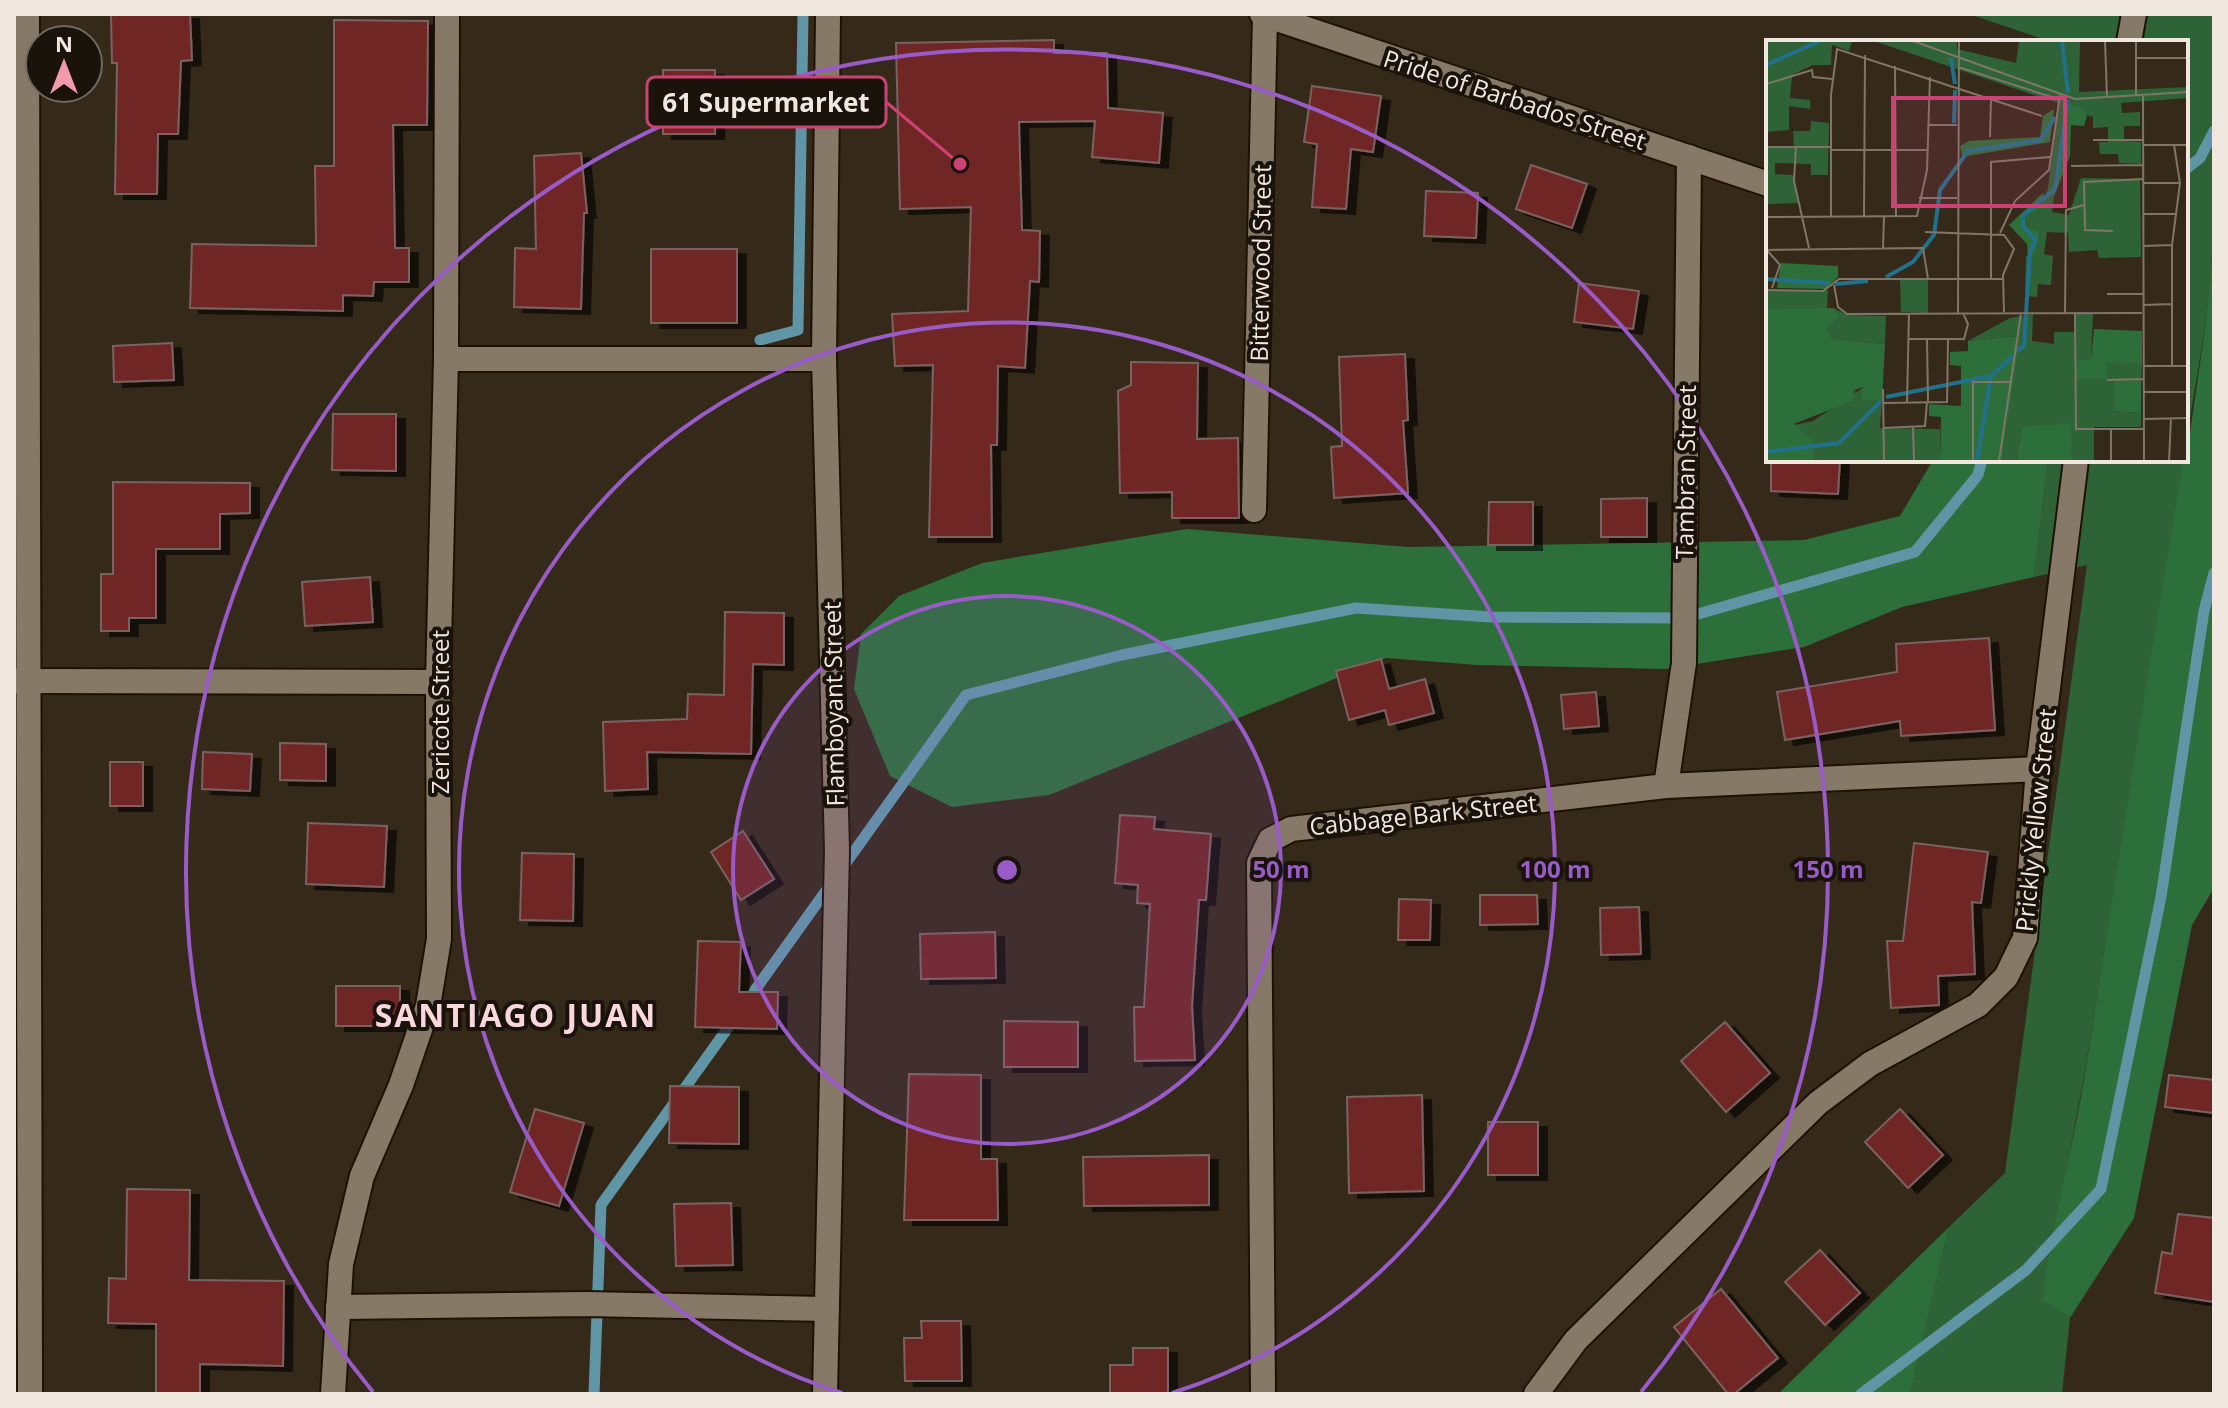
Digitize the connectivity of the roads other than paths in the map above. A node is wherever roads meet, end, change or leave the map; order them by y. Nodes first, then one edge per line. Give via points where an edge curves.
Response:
1 (27, 14) edge
2 (447, 14) edge
3 (828, 14) edge
4 (1263, 14) edge
5 (2131, 15) edge
6 (2129, 40) edge
7 (1689, 157) junction
8 (1766, 183) edge
9 (446, 359) junction
10 (824, 359) junction
11 (2076, 462) edge
12 (1254, 510) dead end
13 (22, 681) edge
14 (438, 682) junction
15 (2038, 769) junction
16 (1666, 786) junction
17 (338, 1307) junction
18 (827, 1309) junction
19 (30, 1394) edge
20 (333, 1394) edge
21 (825, 1394) edge
22 (1263, 1394) edge
23 (1536, 1394) edge

1 - 13 street
2 - 9 street, Zericote Street
3 - 10 street, Flamboyant Street
4 - 7 street, Pride of Barbados Street
4 - 12 street, Bitterwood Street
5 - 6 street
7 - 8 street, Pride of Barbados Street
7 - 16 street, Tambran Street via 1684,663
9 - 10 street
9 - 14 street, Zericote Street
10 - 18 street, Flamboyant Street via 837,850
11 - 15 street, Prickly Yellow Street
13 - 14 street
13 - 19 street
14 - 17 street, Zericote Street via 439,939 428,1006 362,1176 341,1264
15 - 16 street, Cabbage Bark Street
15 - 23 street, Prickly Yellow Street via 2025,938 2006,977 1978,1005 1870,1064 1818,1103 1576,1340
16 - 22 street, Cabbage Bark Street via 1291,829 1270,840 1259,863
17 - 18 street via 587,1304
17 - 20 street, Zericote Street
18 - 21 street, Flamboyant Street

